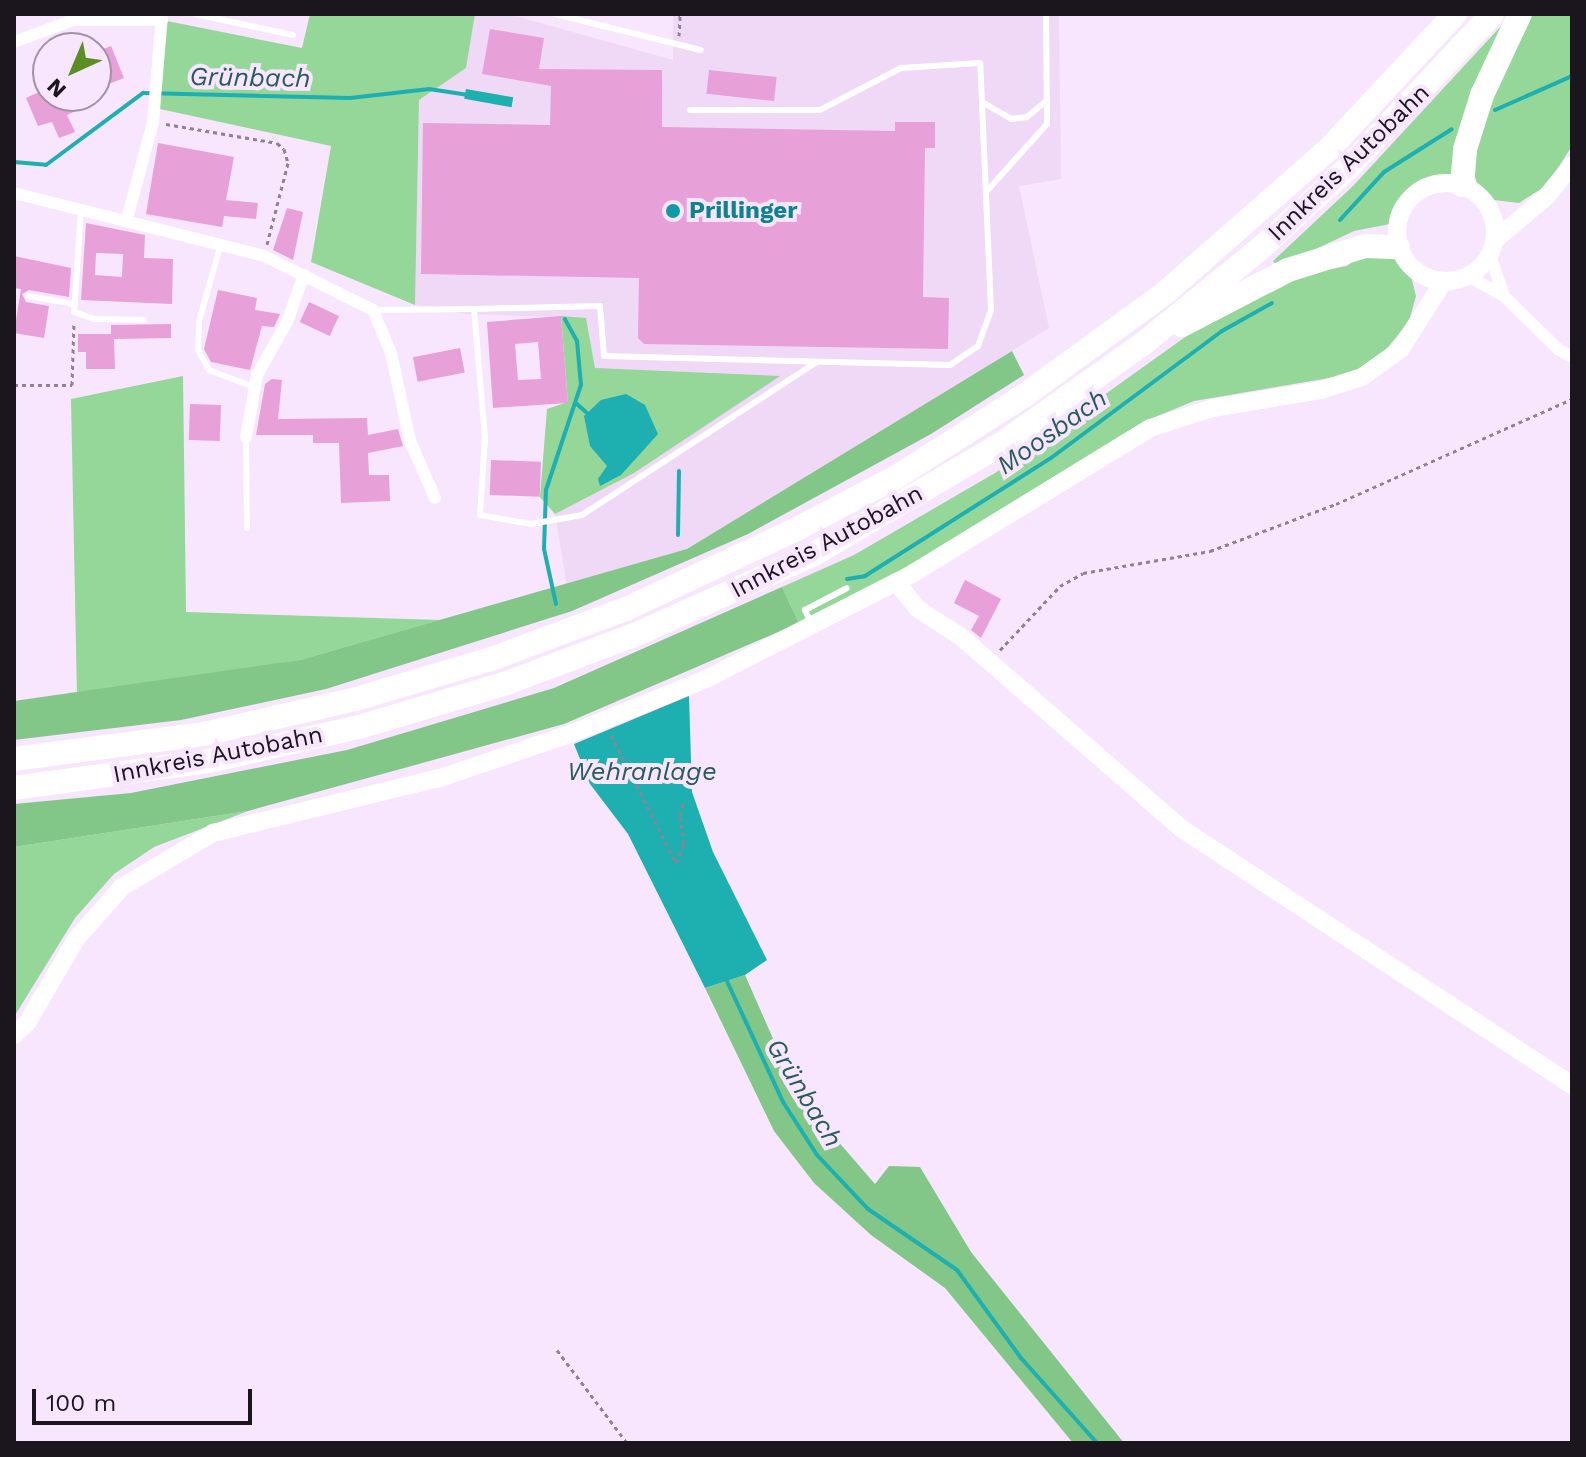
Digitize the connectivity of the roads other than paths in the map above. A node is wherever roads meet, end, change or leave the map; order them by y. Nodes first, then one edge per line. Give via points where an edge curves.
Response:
1 (195, 14) edge
2 (555, 14) edge
3 (1046, 14) edge
4 (1455, 14) edge
5 (1492, 14) edge
6 (1520, 14) edge
7 (162, 17) edge
8 (293, 35) dead end
9 (14, 42) edge
10 (701, 50) dead end
11 (1047, 100) junction
12 (981, 101) junction
13 (690, 110) dead end
14 (1572, 165) edge
15 (1462, 185) junction
16 (986, 192) junction
17 (14, 193) edge
18 (1489, 208) junction
19 (81, 209) junction
20 (1527, 209) junction
21 (127, 219) junction
22 (221, 244) junction
23 (1398, 247) junction
24 (1492, 248) junction
25 (1416, 272) junction
26 (304, 275) junction
27 (1468, 276) junction
28 (1444, 281) junction
29 (28, 296) dead end
30 (1504, 296) junction
31 (75, 304) junction
32 (474, 309) junction
33 (373, 310) junction
34 (1421, 312) junction
35 (144, 320) dead end
36 (1144, 343) junction
37 (1572, 357) edge
38 (814, 364) junction
39 (254, 387) junction
40 (246, 437) joint
41 (435, 498) dead end
42 (247, 528) dead end
43 (896, 582) junction
44 (847, 588) dead end
45 (814, 627) junction
46 (14, 759) edge
47 (14, 788) edge
48 (14, 1035) edge
49 (1572, 1085) edge

1 - 8 lane
2 - 10 lane
3 - 11 lane
4 - 46 highway, Innkreis Autobahn via 1329,149 1166,292 1013,403 898,476 797,529 626,609 448,672 204,734
5 - 36 highway, Innkreis Autobahn via 1348,168
6 - 15 highway via 1482,95 1465,149
7 - 9 street via 73,20
7 - 21 street via 153,122
11 - 12 lane via 1027,117 1011,119
11 - 16 lane via 1047,124
12 - 13 lane via 980,63 901,68 820,110
12 - 16 lane
14 - 20 street via 1547,196
15 - 18 street
15 - 23 street via 1434,184 1409,198 1397,224
16 - 38 lane via 991,310 978,346 950,365
17 - 19 street
18 - 20 street
18 - 24 street
19 - 21 street
19 - 31 lane
20 - 24 street
21 - 22 street
22 - 26 street
22 - 39 lane via 199,321 198,350 209,370
23 - 25 street
23 - 36 highway via 1365,246 1288,270
24 - 27 street
24 - 30 street
25 - 28 street
25 - 34 street
26 - 33 street
26 - 39 street
27 - 28 street
27 - 30 street
28 - 34 street
29 - 31 lane
30 - 37 street
31 - 35 lane via 74,312 94,319
32 - 33 lane
32 - 38 lane via 600,306 604,356
32 - 38 lane via 485,437 480,515 538,524 582,515
33 - 41 street via 391,353 410,441
34 - 43 street via 1400,350 1362,377 1321,390 1213,408 1150,428
36 - 47 highway, Innkreis Autobahn via 1012,438 915,497 814,554 637,634 504,684 359,727 209,761
39 - 40 street
40 - 42 lane
43 - 45 street
43 - 49 street via 918,609 989,662 1182,829
44 - 45 lane via 805,610
45 - 48 street via 604,721 390,792 213,833 122,887 76,939 27,1023

